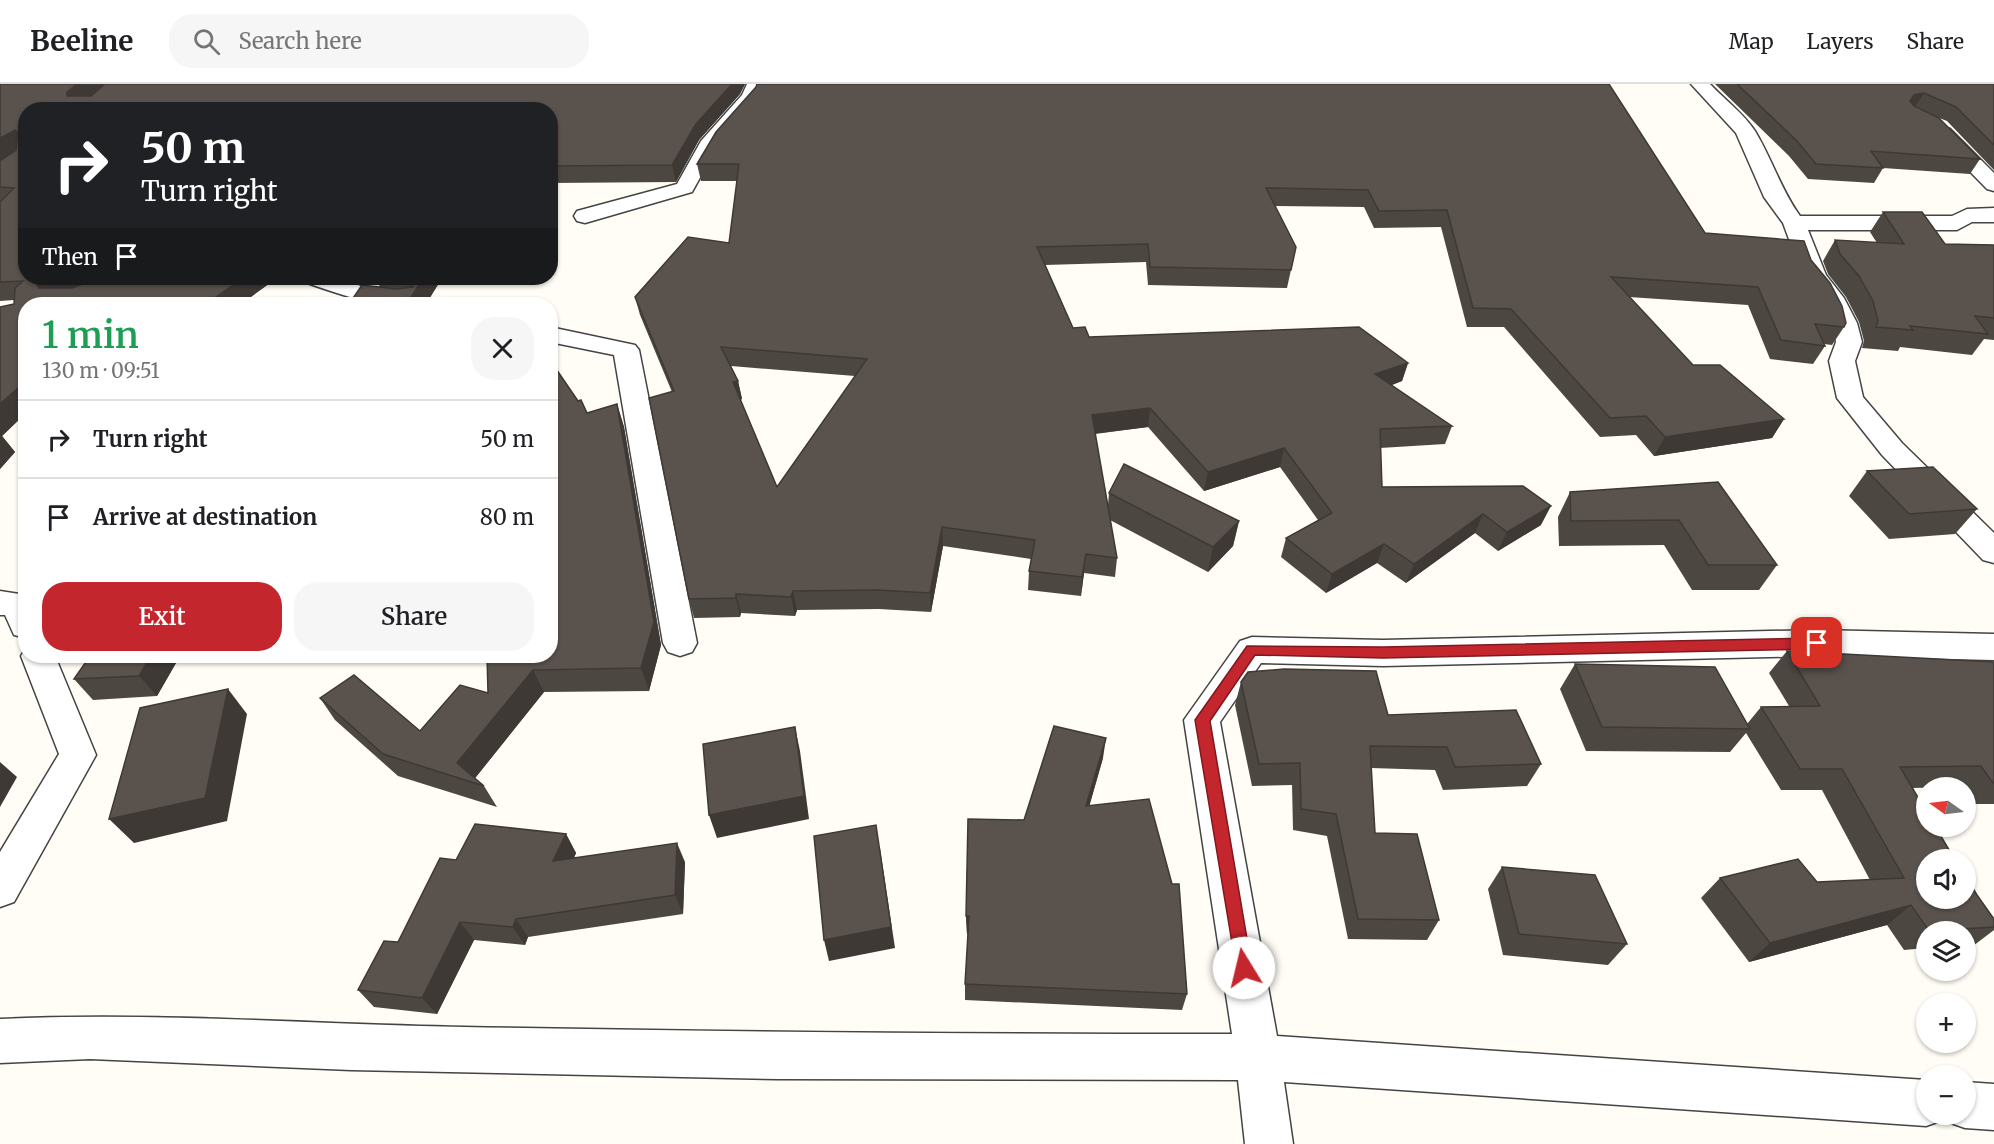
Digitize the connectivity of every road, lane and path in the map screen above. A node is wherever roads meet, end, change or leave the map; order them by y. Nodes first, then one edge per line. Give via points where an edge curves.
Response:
1 (756, 84) edge
2 (1700, 84) edge
3 (1930, 123) edge
4 (1994, 186) edge
5 (1994, 214) edge
6 (585, 216) dead end
7 (1794, 223) junction
8 (335, 285) edge
9 (374, 297) edge
10 (558, 336) edge
11 (1994, 552) edge
12 (0, 603) edge
13 (18, 606) edge
14 (680, 643) dead end
15 (1994, 647) edge
16 (41, 663) edge
17 (0, 889) edge
18 (0, 1041) edge
19 (1258, 1058) junction
20 (1916, 1102) edge
21 (1976, 1106) edge
22 (1994, 1107) edge
23 (1269, 1144) edge

1 - 6 street via 750,97 708,145 685,188
2 - 7 street via 1745,131 1774,197
3 - 4 street
5 - 7 street via 1967,216 1957,223
7 - 11 street via 1815,277 1845,323 1849,342 1842,361 1850,398 1892,449
8 - 9 street
10 - 14 street via 626,350
12 - 13 street
15 - 19 street via 1817,643 1383,653 1252,650 1202,720
16 - 17 street via 78,755
18 - 19 street via 90,1037 351,1047 766,1055
19 - 20 street
19 - 23 street
21 - 22 street

